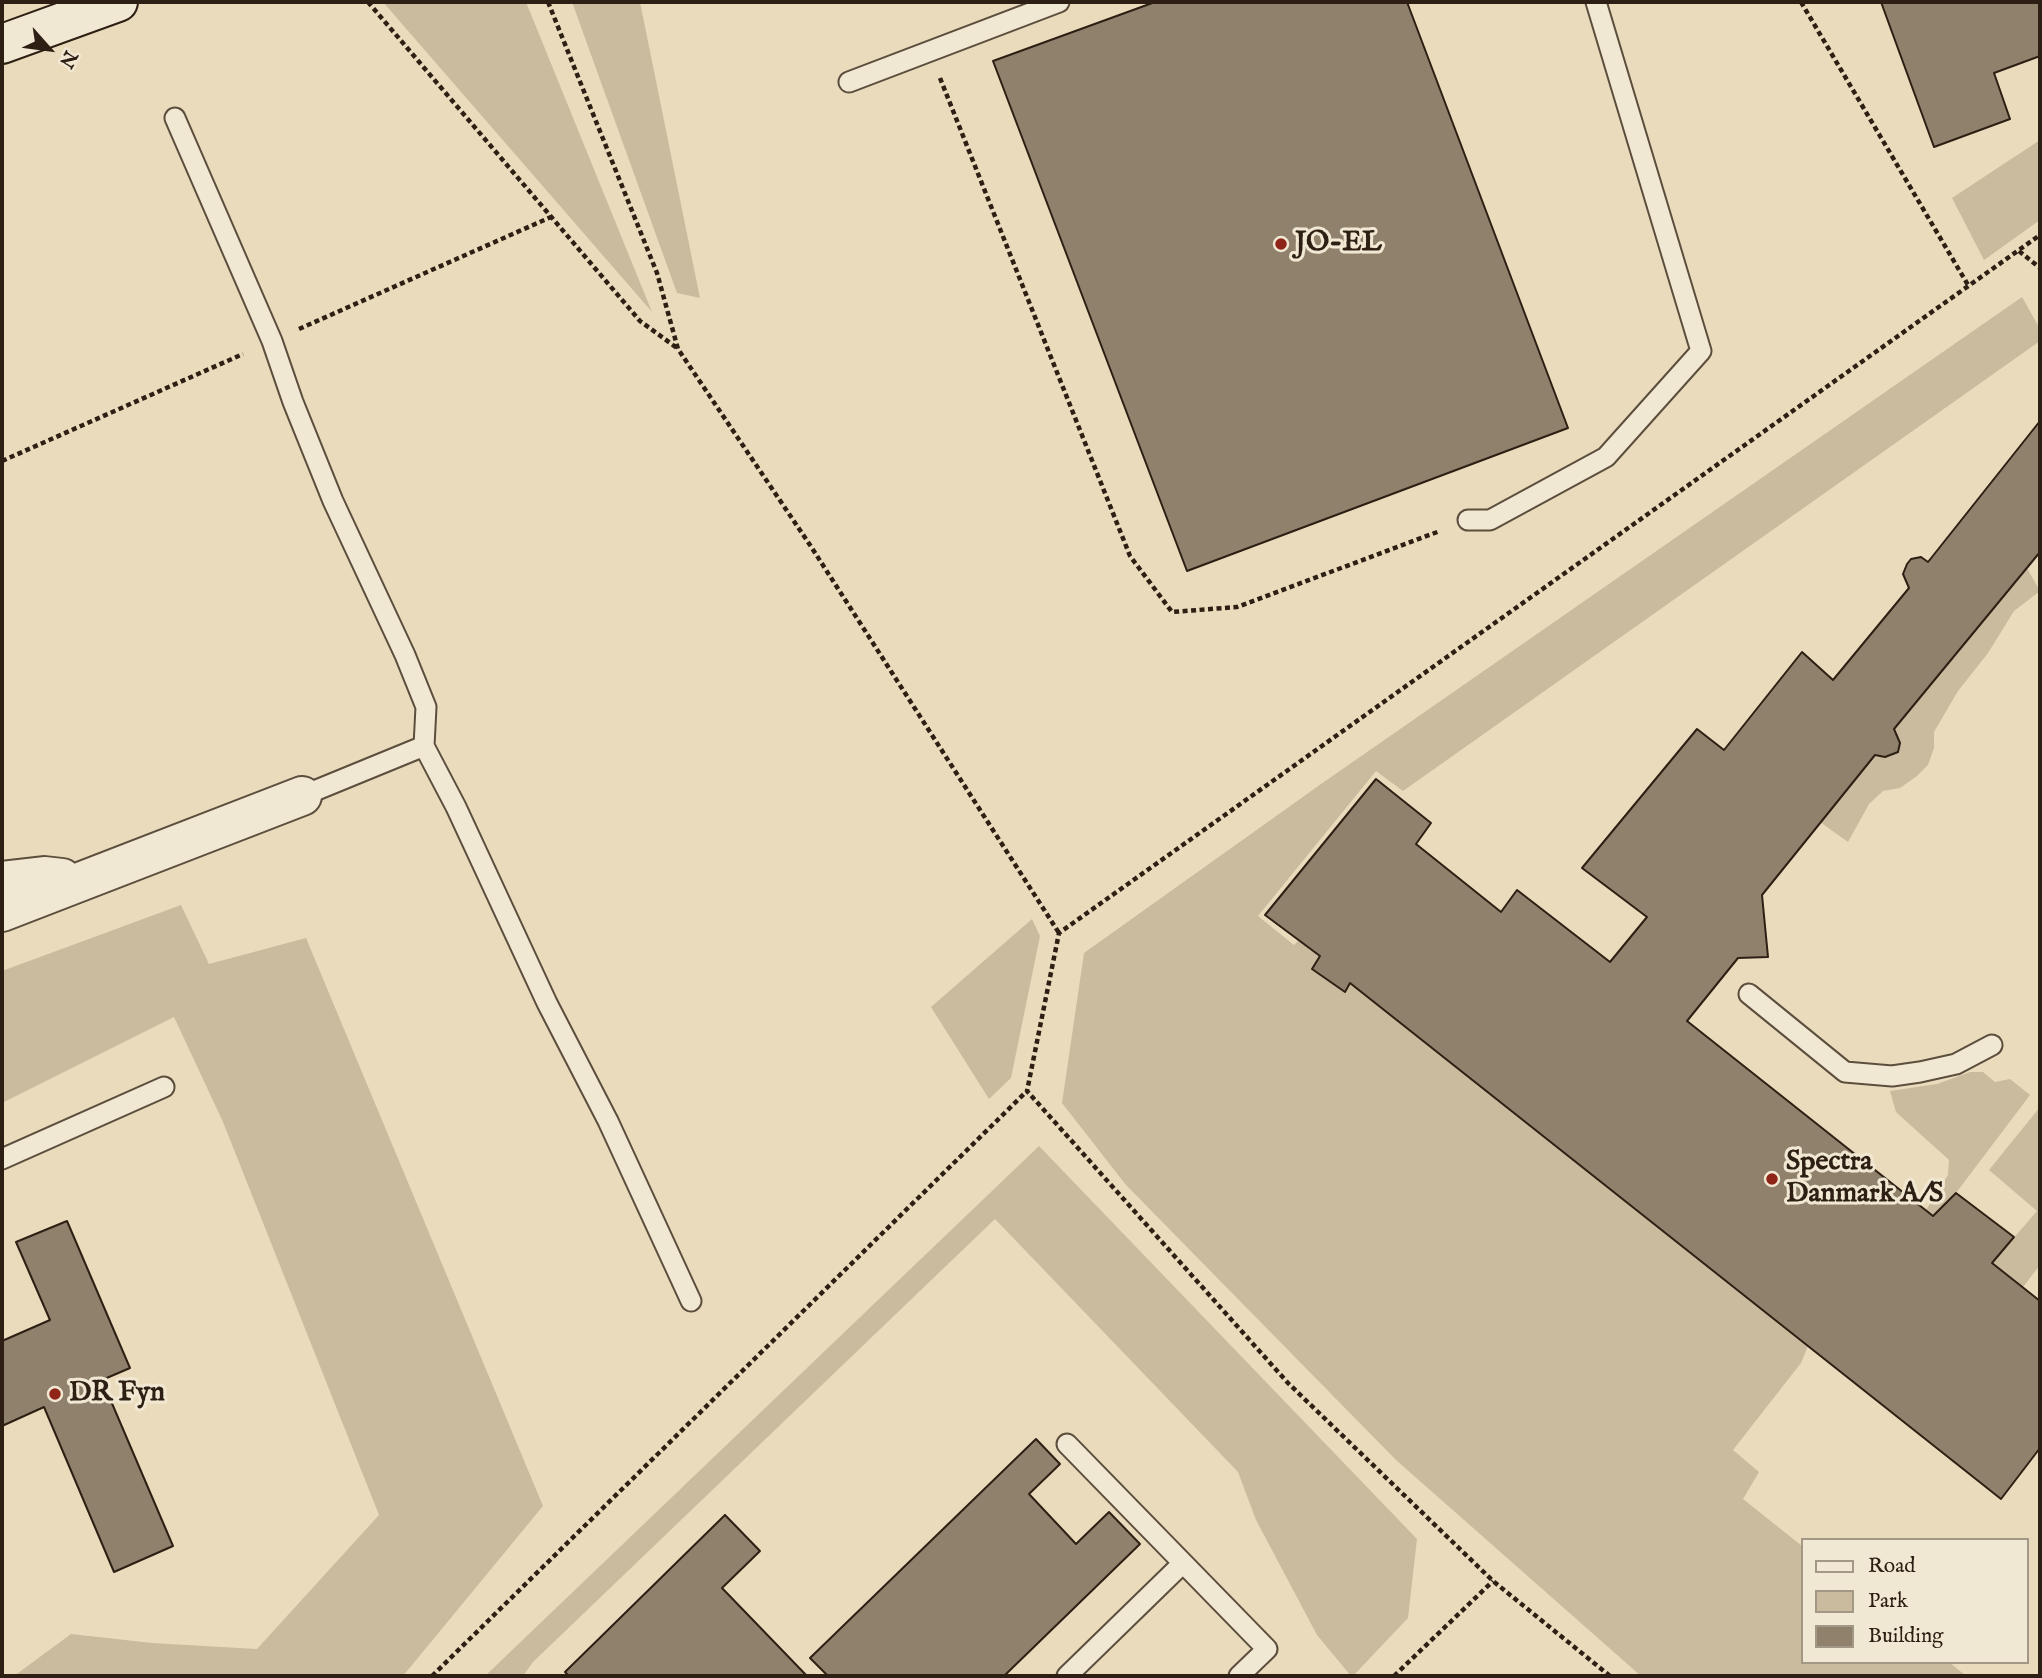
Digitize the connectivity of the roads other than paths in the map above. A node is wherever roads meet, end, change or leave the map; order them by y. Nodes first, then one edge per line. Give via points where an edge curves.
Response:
1 (118, 2) edge
2 (1059, 2) edge
3 (1596, 2) edge
4 (2, 44) edge
5 (849, 82) dead end
6 (175, 118) dead end
7 (1468, 520) road end
8 (424, 746) junction
9 (302, 796) joint
10 (85, 879) junction
11 (2, 881) edge
12 (2, 912) edge
13 (1748, 994) dead end
14 (1992, 1045) dead end
15 (164, 1087) dead end
16 (2, 1159) edge
17 (691, 1301) dead end
18 (1067, 1444) dead end
19 (1183, 1563) junction
20 (1067, 1676) edge
21 (1239, 1676) edge

1 - 4 street
2 - 5 lane
3 - 7 lane via 1701,351 1606,457 1490,520
6 - 8 lane via 272,341 333,500 426,707
8 - 9 lane
8 - 17 lane
9 - 10 street
10 - 11 street via 44,876
10 - 12 street
13 - 14 lane via 1845,1072 1892,1076 1920,1072 1956,1064
15 - 16 lane
18 - 19 lane
19 - 20 lane
19 - 21 lane via 1267,1649

